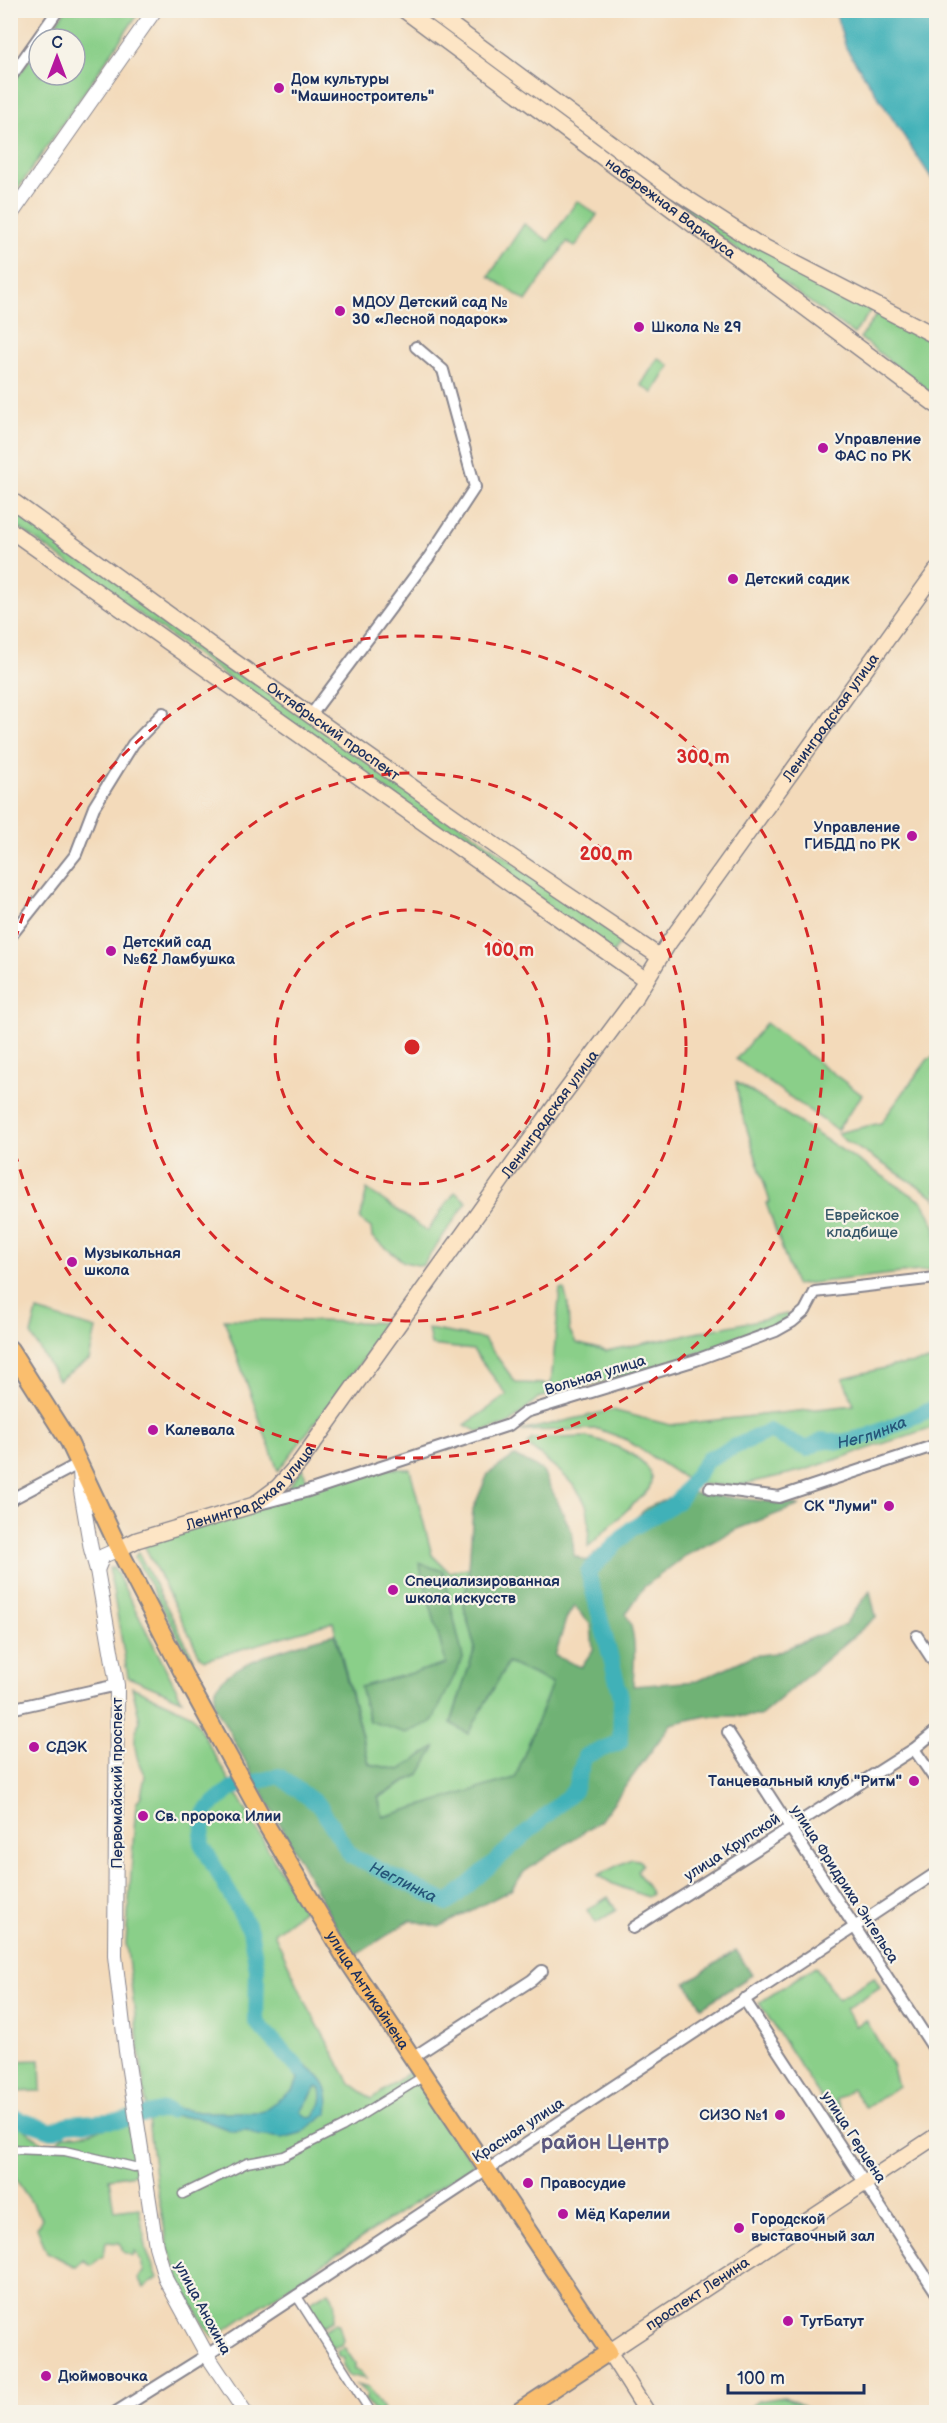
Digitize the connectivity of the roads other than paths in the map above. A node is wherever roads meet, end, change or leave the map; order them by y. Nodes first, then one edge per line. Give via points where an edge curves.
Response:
1 (58, 10) edge
2 (155, 10) edge
3 (404, 10) edge
4 (431, 10) edge
5 (10, 78) edge
6 (618, 160) junction
7 (674, 190) junction
8 (664, 204) junction
9 (10, 216) edge
10 (936, 336) edge
11 (416, 347) dead end
12 (936, 405) edge
13 (10, 499) edge
14 (10, 530) edge
15 (936, 571) edge
16 (160, 608) junction
17 (146, 625) junction
18 (163, 713) dead end
19 (311, 715) junction
20 (10, 937) edge
21 (660, 957) junction
22 (646, 980) junction
23 (936, 1278) edge
24 (10, 1349) edge
25 (936, 1445) edge
26 (80, 1462) junction
27 (710, 1488) dead end
28 (10, 1500) edge
29 (254, 1505) junction
30 (119, 1549) junction
31 (98, 1570) junction
32 (917, 1636) dead end
33 (936, 1665) edge
34 (117, 1685) junction
35 (10, 1709) edge
36 (936, 1731) edge
37 (728, 1732) dead end
38 (914, 1749) junction
39 (936, 1781) edge
40 (790, 1827) junction
41 (936, 1873) edge
42 (855, 1927) junction
43 (633, 1928) dead end
44 (542, 1971) dead end
45 (744, 1999) junction
46 (936, 2052) edge
47 (412, 2058) junction
48 (424, 2076) junction
49 (134, 2106) joint
50 (936, 2136) edge
51 (10, 2150) edge
52 (143, 2166) junction
53 (487, 2168) junction
54 (865, 2182) junction
55 (183, 2194) dead end
56 (936, 2292) edge
57 (296, 2295) junction
58 (609, 2352) junction
59 (207, 2355) junction
60 (116, 2412) edge
61 (245, 2412) edge
62 (371, 2412) edge
63 (518, 2412) edge
64 (647, 2412) edge

1 - 5 street
2 - 9 street
3 - 6 main road, набережная Варкауса
4 - 6 main road, набережная Варкауса
6 - 7 main road, набережная Варкауса
6 - 8 main road, набережная Варкауса
7 - 8 main road
7 - 10 main road, набережная Варкауса via 758,244
8 - 12 main road, набережная Варкауса
11 - 19 street via 443,370 475,487 429,557
13 - 16 main road, Октябрьский проспект
14 - 17 main road, Октябрьский проспект
15 - 21 main road, Ленинградская улица
16 - 17 main road
16 - 19 main road, Октябрьский проспект
17 - 22 main road, Октябрьский проспект
18 - 20 street via 133,744 94,807 76,854
19 - 21 main road, Октябрьский проспект
21 - 22 main road, Ленинградская улица
22 - 29 main road, Ленинградская улица via 300,1462 278,1487
23 - 29 street, Вольная улица via 815,1292 805,1311 776,1330 696,1360 526,1412 509,1425
24 - 26 main road, Первомайский проспект
25 - 27 street via 779,1497
26 - 28 street
26 - 30 main road, Первомайский проспект
26 - 31 street, Первомайский проспект via 81,1491
29 - 30 main road, Ленинградская улица
30 - 31 street, Ленинградская улица via 103,1556
30 - 47 main road, улица Антикайнена via 267,1826 342,1954
31 - 34 street, Первомайский проспект
32 - 33 street
34 - 35 street
34 - 49 street, Первомайский проспект via 115,1956
36 - 38 street, улица Крупской
37 - 40 street, улица Фридриха Энгельса
38 - 39 street
38 - 40 street, улица Крупской
40 - 42 street, улица Фридриха Энгельса
40 - 43 street, улица Крупской
41 - 42 street, Красная улица
42 - 45 street, Красная улица
42 - 46 street, улица Фридриха Энгельса
44 - 47 street
45 - 53 street, Красная улица
45 - 54 street, улица Герцена
47 - 48 main road, улица Антикайнена
48 - 53 main road, улица Антикайнена
48 - 55 street via 334,2131 284,2156 247,2163
49 - 52 street, улица Анохина
50 - 54 main road, проспект Ленина
51 - 52 street via 65,2151 134,2168
52 - 59 street, улица Анохина via 156,2246 166,2280
53 - 57 street, Красная улица
53 - 58 main road, улица Антикайнена
54 - 56 street, улица Герцена
54 - 58 main road, проспект Ленина
57 - 59 street, Красная улица
57 - 62 street
58 - 63 main road, проспект Ленина
58 - 64 main road, улица Антикайнена
59 - 60 street, Красная улица
59 - 61 street, улица Анохина

